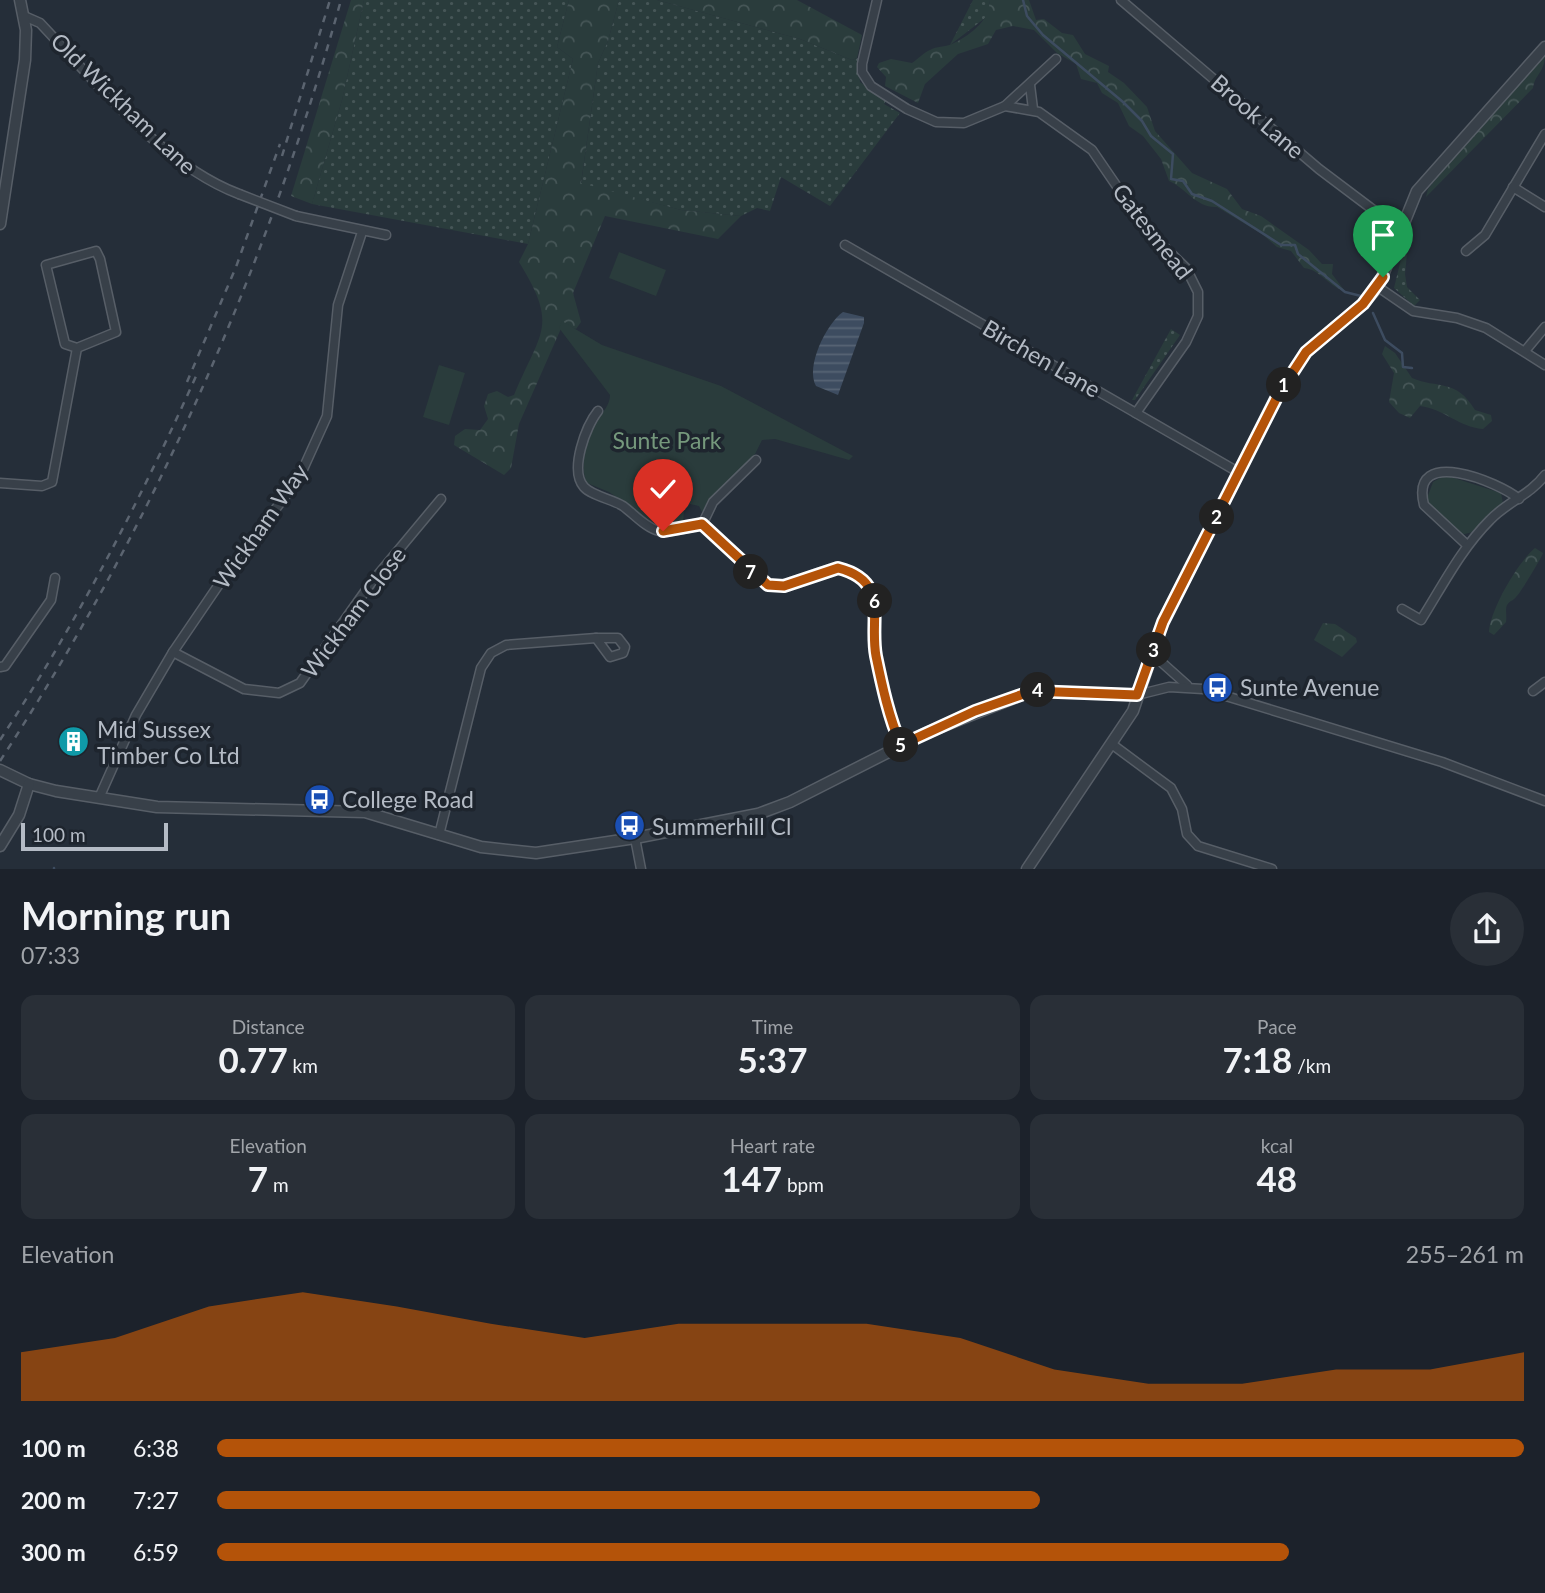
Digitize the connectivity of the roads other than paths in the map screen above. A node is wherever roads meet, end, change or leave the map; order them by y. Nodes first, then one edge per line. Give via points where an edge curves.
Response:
1 (20, 0) edge
2 (877, 0) edge
3 (1121, 0) edge
4 (24, 16) junction
5 (1545, 47) edge
6 (1056, 60) dead end
7 (1030, 85) junction
8 (1005, 106) junction
9 (1033, 109) junction
10 (1545, 134) edge
11 (1513, 187) junction
12 (1, 203) edge
13 (1545, 207) edge
14 (0, 224) edge
15 (1401, 225) junction
16 (362, 232) junction
17 (386, 235) dead end
18 (845, 245) dead end
19 (1466, 251) dead end
20 (1378, 287) junction
21 (1545, 327) edge
22 (77, 348) junction
23 (1525, 351) junction
24 (1545, 365) edge
25 (598, 411) dead end
26 (1136, 412) junction
27 (756, 460) dead end
28 (1238, 472) junction
29 (1545, 475) edge
30 (0, 483) edge
31 (441, 499) dead end
32 (1520, 499) junction
33 (702, 524) junction
34 (1467, 545) junction
35 (55, 578) dead end
36 (1402, 609) dead end
37 (596, 638) dead end
38 (1154, 649) junction
39 (173, 652) junction
40 (0, 667) edge
41 (1545, 682) edge
42 (1188, 686) junction
43 (1533, 691) dead end
44 (1137, 695) junction
45 (901, 745) junction
46 (1113, 745) junction
47 (0, 770) edge
48 (29, 784) junction
49 (99, 798) junction
50 (1545, 801) edge
51 (439, 835) junction
52 (635, 838) junction
53 (0, 846) edge
54 (641, 869) edge
55 (1027, 869) edge
56 (1272, 869) edge

1 - 4 street
2 - 8 street via 862,64 871,86 907,109 943,124 973,121
3 - 15 street, Brook Lane via 1319,169 1384,218
4 - 12 street via 25,60
4 - 16 street, Old Wickham Lane, bridge via 40,23 185,165 220,187 296,216
5 - 15 street via 1426,179
6 - 7 street
7 - 8 street
7 - 9 street
8 - 9 street, Gatesmead
9 - 26 street, Gatesmead via 1099,158 1146,229 1186,268 1198,292 1194,327
10 - 11 street
11 - 13 street
11 - 19 street via 1485,235
12 - 14 street
15 - 20 street
16 - 17 street, Old Wickham Lane
16 - 39 street, Wickham Way via 338,304 327,416 299,478
18 - 26 street, Birchen Lane
20 - 23 street via 1413,311 1471,321
20 - 28 street via 1306,352
21 - 23 street
22 - 22 street via 65,344 46,265 96,251 116,332
22 - 30 street via 52,482 42,486
23 - 24 street
25 - 33 street via 589,424 579,461 578,471 587,490 612,499 655,530
26 - 28 street, Birchen Lane
27 - 33 street via 713,502
28 - 38 street
29 - 32 street
31 - 39 street, Wickham Close via 371,583 300,683 279,694 244,689
32 - 34 street via 1500,510
32 - 34 street via 1456,471 1438,471 1430,477 1423,490 1424,505
33 - 45 street via 768,585 784,586 838,568 868,587 876,605 877,658
34 - 36 street via 1421,620
35 - 40 street via 51,600
37 - 51 street via 506,645 486,659
38 - 42 street via 1159,660
38 - 44 street
39 - 49 street, Wickham Way via 136,715
41 - 43 street
42 - 44 street
42 - 50 street via 1442,762
44 - 45 street via 1032,691
44 - 46 street
45 - 52 street via 758,814
46 - 55 street
46 - 56 street via 1171,788 1187,834 1198,846
47 - 48 street
48 - 49 street
48 - 53 street via 19,815
49 - 51 street via 187,809 365,812
51 - 52 street via 496,850 536,853
52 - 54 street

